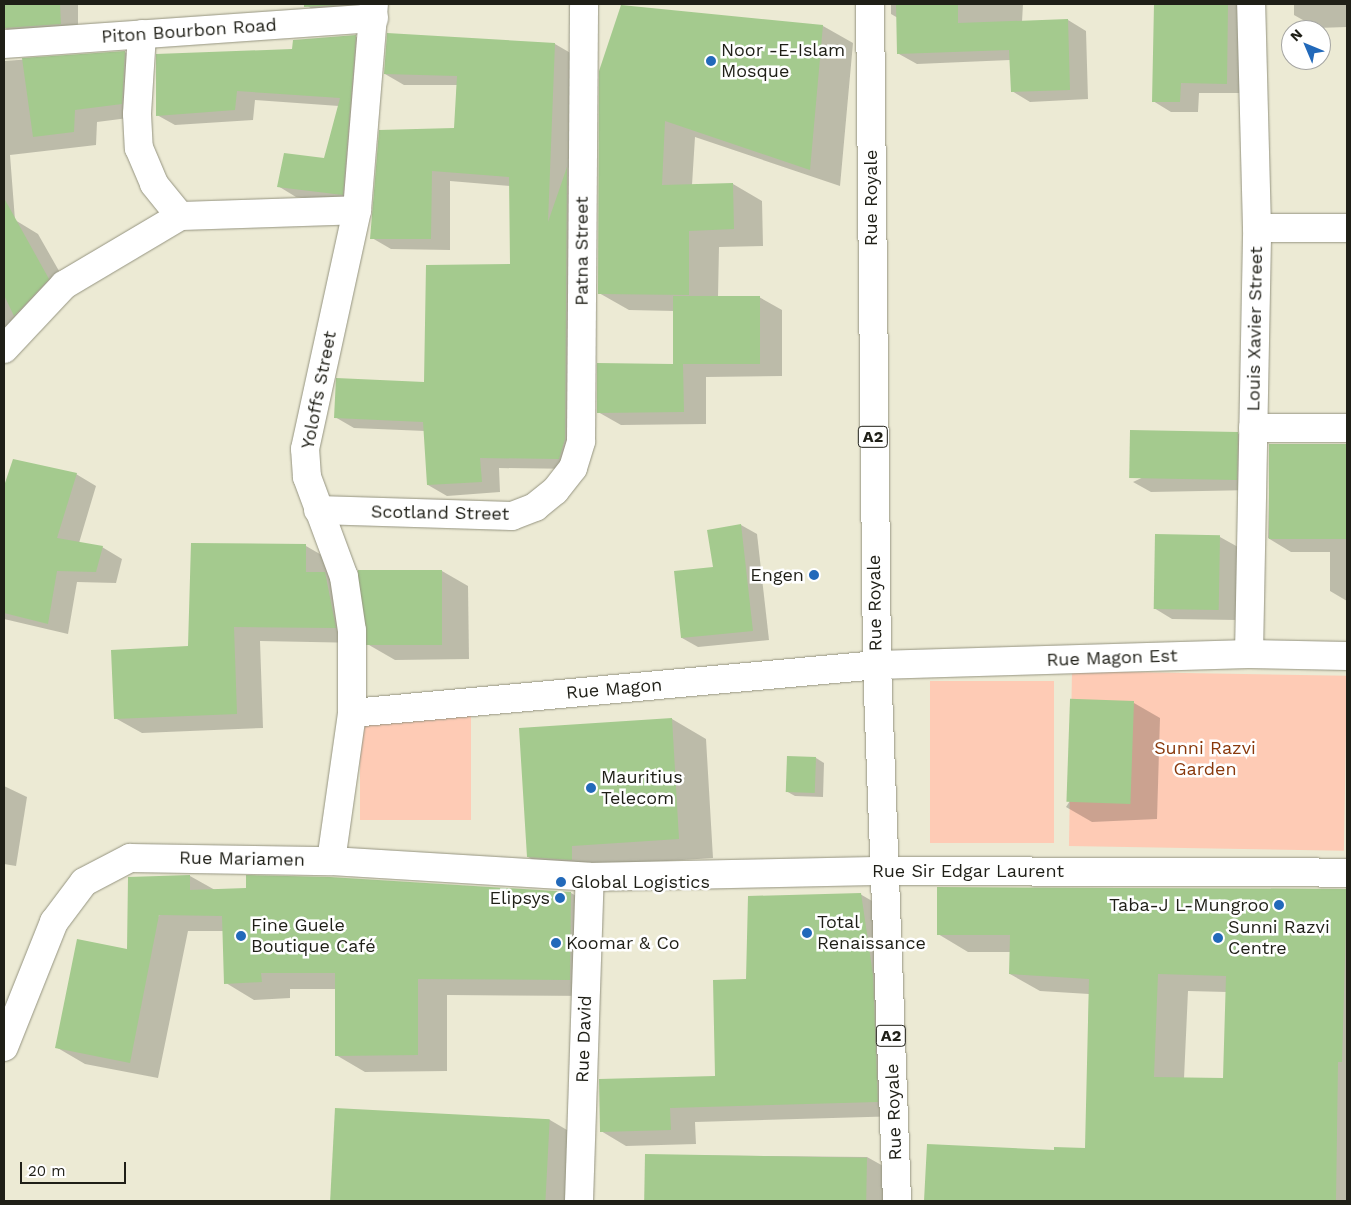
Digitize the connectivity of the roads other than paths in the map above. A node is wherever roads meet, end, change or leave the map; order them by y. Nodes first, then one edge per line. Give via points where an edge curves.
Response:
1 (584, 4) edge
2 (870, 4) edge
3 (1251, 4) edge
4 (374, 11) edge
5 (142, 34) junction
6 (4, 44) edge
7 (358, 210) junction
8 (180, 216) junction
9 (1257, 228) junction
10 (1347, 228) edge
11 (4, 349) edge
12 (1253, 428) junction
13 (1347, 428) edge
14 (555, 491) joint
15 (318, 510) junction
16 (1249, 654) junction
17 (1347, 656) edge
18 (877, 665) junction
19 (352, 713) junction
20 (331, 860) junction
21 (885, 871) junction
22 (1347, 873) edge
23 (590, 877) junction
24 (4, 1047) edge
25 (579, 1201) edge
26 (897, 1201) edge

1 - 14 street, Patna Street via 581,441 573,468
2 - 18 street, Rue Royale / A2
3 - 9 street, Louis Xavier Street
4 - 5 street, Piton Bourbon Road
4 - 7 street, Yoloffs Street
5 - 6 street, Piton Bourbon Road
5 - 8 street via 137,114 139,148 154,184
7 - 8 street
7 - 15 street, Yoloffs Street via 305,449 307,477
8 - 11 street via 64,285
9 - 10 street
9 - 12 street, Louis Xavier Street
12 - 13 street
12 - 16 street, Louis Xavier Street
14 - 15 street, Scotland Street via 535,507 512,516
15 - 19 street, Yoloffs Street via 344,577 352,631
16 - 17 street, Rue Magon Est
16 - 18 street, Rue Magon Est
18 - 19 street, Rue Magon
18 - 21 street, Rue Royale / A2
19 - 20 street, Yoloffs Street
20 - 23 street, Rue Mariamen
20 - 24 street, Rue Mariamen via 130,858 84,882 54,922
21 - 22 street, Rue Sir Edgar Laurent
21 - 23 street, Rue Sir Edgar Laurent
21 - 26 street, Rue Royale / A2
23 - 25 street, Rue David

